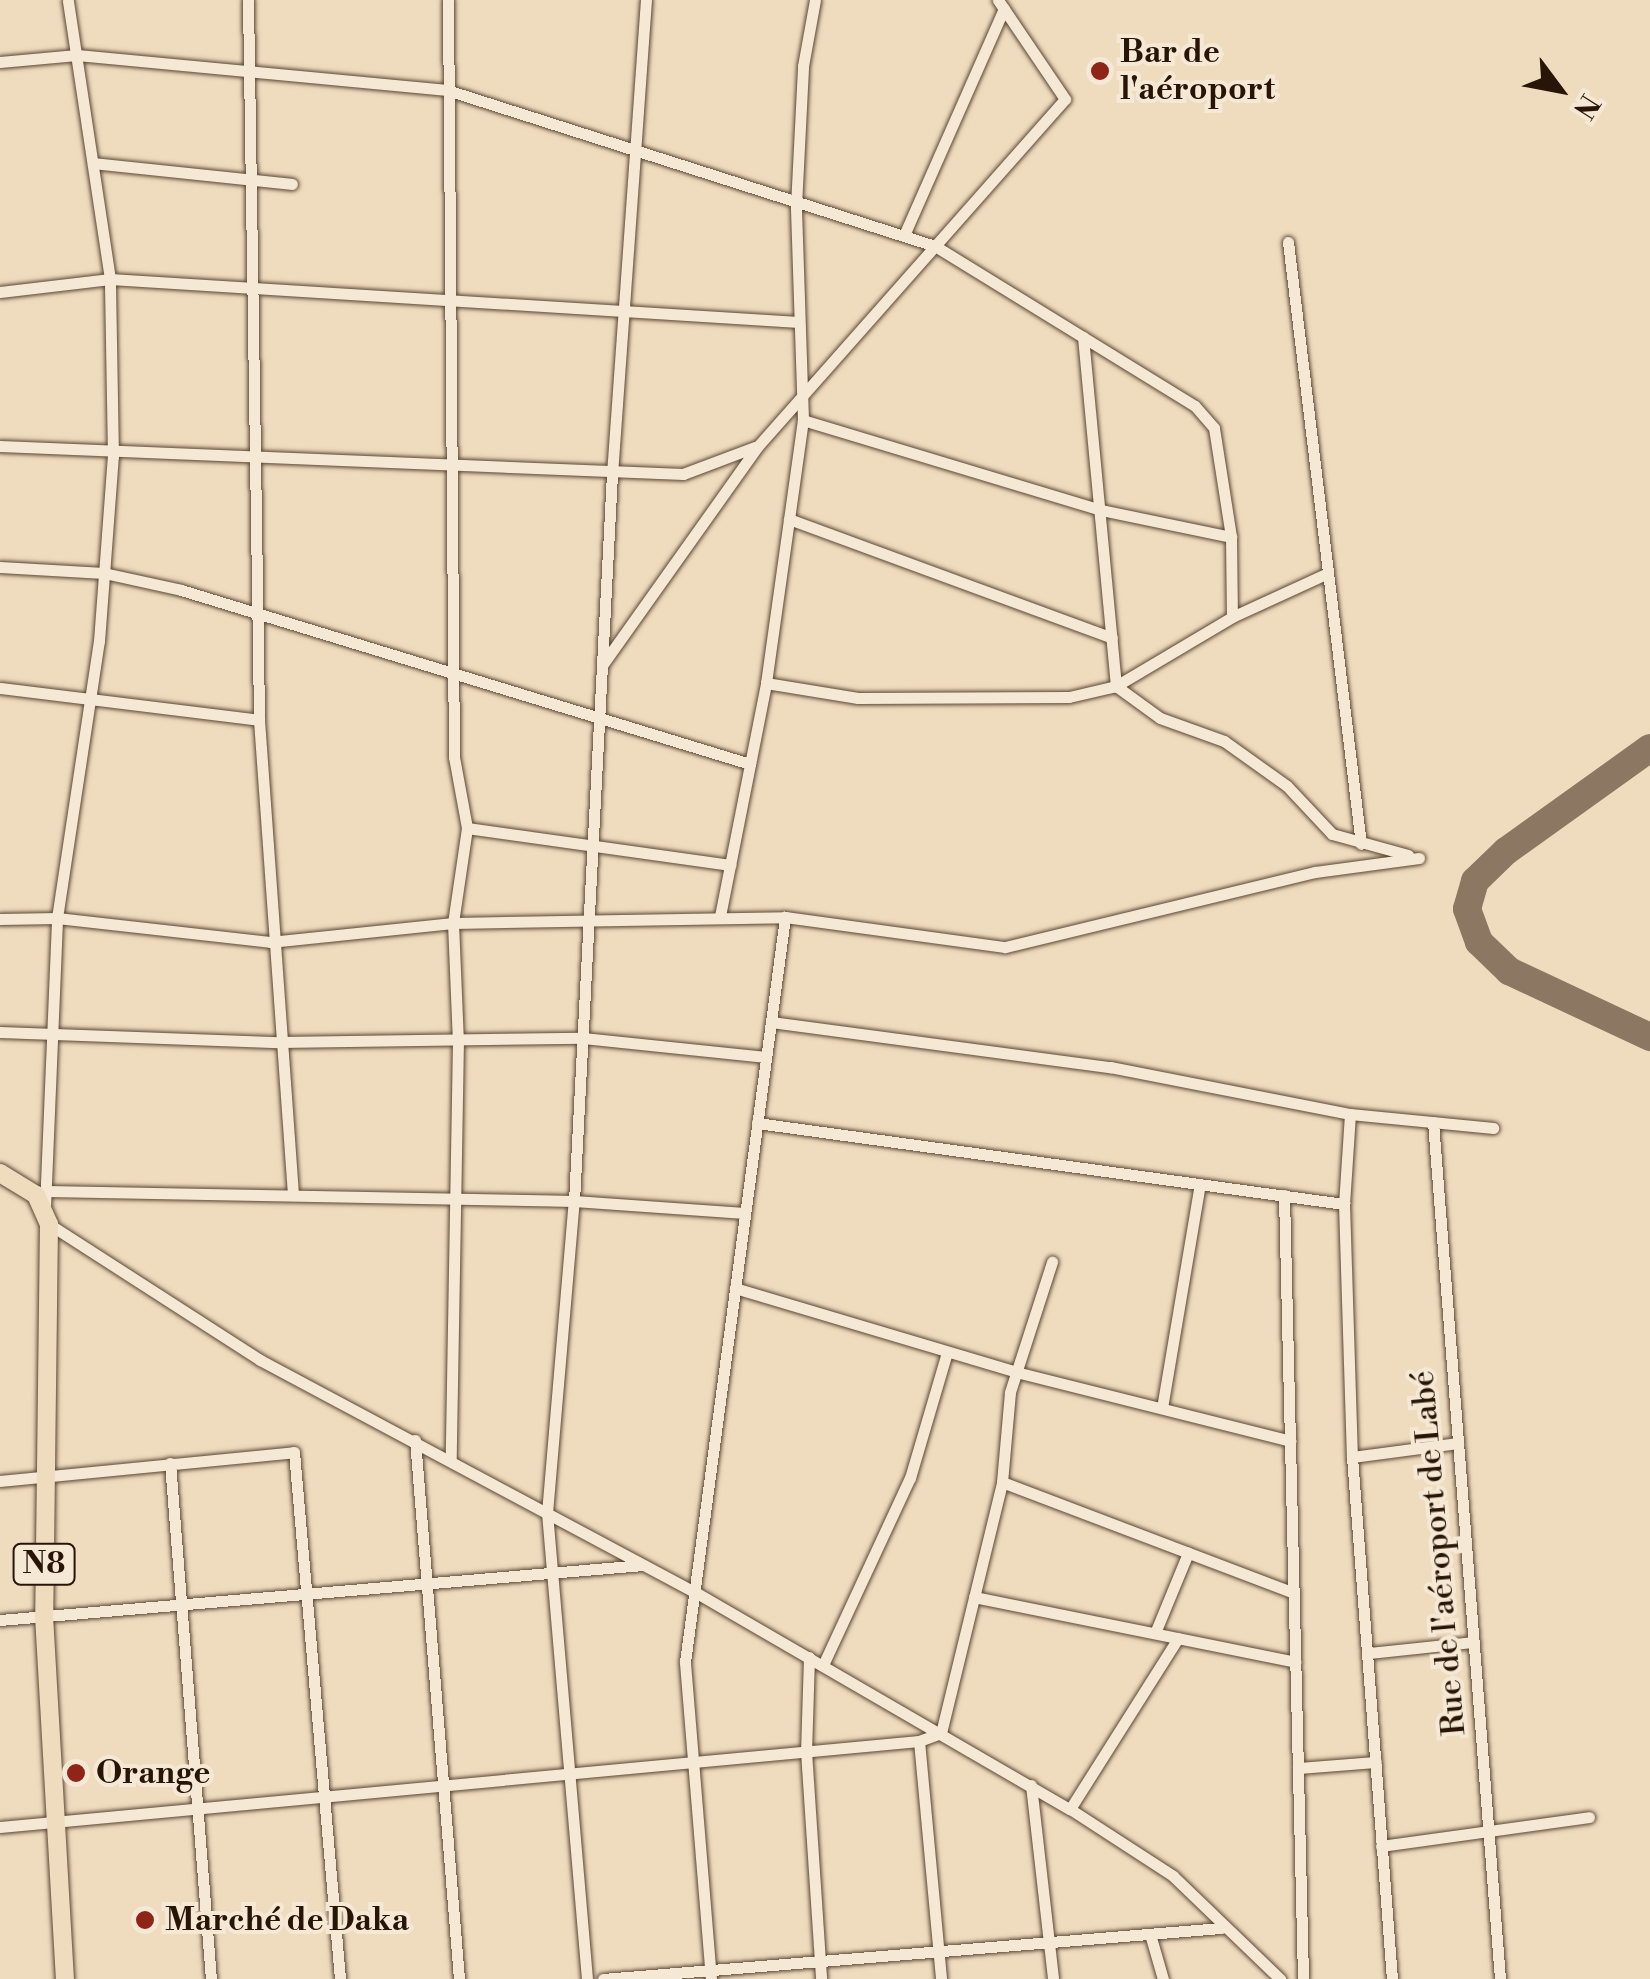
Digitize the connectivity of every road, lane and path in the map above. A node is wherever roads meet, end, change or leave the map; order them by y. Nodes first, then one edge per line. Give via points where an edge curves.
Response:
1 (68, 0) edge
2 (248, 0) edge
3 (448, 0) edge
4 (646, 0) edge
5 (815, 0) edge
6 (1001, 4) edge
7 (78, 55) junction
8 (0, 62) edge
9 (251, 69) junction
10 (447, 90) junction
11 (633, 152) junction
12 (93, 163) junction
13 (252, 180) junction
14 (292, 184) dead end
15 (796, 206) junction
16 (906, 233) junction
17 (1288, 242) dead end
18 (935, 246) junction
19 (110, 279) junction
20 (253, 288) junction
21 (0, 292) edge
22 (452, 300) junction
23 (623, 311) junction
24 (799, 322) junction
25 (1083, 337) junction
26 (799, 400) junction
27 (803, 420) junction
28 (0, 446) edge
29 (758, 446) junction
30 (113, 456) junction
31 (256, 461) junction
32 (452, 469) junction
33 (612, 474) junction
34 (1100, 510) junction
35 (789, 519) junction
36 (1231, 537) junction
37 (0, 567) edge
38 (104, 573) junction
39 (1326, 574) junction
40 (258, 613) junction
41 (1232, 617) junction
42 (1112, 638) junction
43 (600, 668) junction
44 (454, 674) junction
45 (766, 683) junction
46 (1116, 686) junction
47 (0, 688) edge
48 (90, 698) junction
49 (598, 718) junction
50 (259, 720) junction
51 (750, 764) junction
52 (467, 828) junction
53 (1360, 844) junction
54 (592, 846) junction
55 (730, 865) junction
56 (720, 916) junction
57 (785, 917) junction
58 (57, 918) junction
59 (0, 919) edge
60 (588, 919) junction
61 (453, 922) junction
62 (270, 942) junction
63 (771, 1022) junction
64 (53, 1031) junction
65 (0, 1032) edge
66 (583, 1038) junction
67 (458, 1040) junction
68 (279, 1042) junction
69 (766, 1057) junction
70 (1350, 1114) junction
71 (1433, 1122) junction
72 (757, 1123) junction
73 (1493, 1128) dead end
74 (0, 1173) edge
75 (1200, 1184) junction
76 (1284, 1195) junction
77 (293, 1196) junction
78 (457, 1198) junction
79 (574, 1201) junction
80 (1344, 1204) junction
81 (47, 1207) junction
82 (745, 1213) junction
83 (1052, 1262) dead end
84 (735, 1288) junction
85 (947, 1352) junction
86 (1016, 1372) junction
87 (1162, 1408) junction
88 (415, 1440) junction
89 (1290, 1441) junction
90 (1458, 1442) junction
91 (1352, 1456) junction
92 (451, 1460) junction
93 (170, 1463) junction
94 (44, 1477) junction
95 (0, 1482) edge
96 (1002, 1482) junction
97 (546, 1513) junction
98 (1188, 1553) junction
99 (645, 1564) junction
100 (550, 1572) junction
101 (426, 1583) junction
102 (695, 1592) junction
103 (1292, 1592) junction
104 (306, 1593) junction
105 (974, 1597) junction
106 (181, 1604) junction
107 (44, 1616) junction
108 (0, 1620) edge
109 (1154, 1633) junction
110 (1178, 1638) junction
111 (1473, 1642) junction
112 (1370, 1653) junction
113 (809, 1657) junction
114 (1295, 1662) junction
115 (823, 1666) junction
116 (941, 1733) junction
117 (919, 1741) junction
118 (806, 1751) junction
119 (694, 1762) junction
120 (1376, 1762) junction
121 (1298, 1768) junction
122 (569, 1774) junction
123 (443, 1786) junction
124 (1030, 1786) junction
125 (324, 1797) junction
126 (1070, 1808) junction
127 (198, 1809) junction
128 (1589, 1817) dead end
129 (55, 1823) junction
130 (0, 1827) edge
131 (1490, 1835) junction
132 (1381, 1846) junction
133 (1221, 1928) junction
134 (1150, 1934) junction
135 (1049, 1942) junction
136 (938, 1952) junction
137 (820, 1962) junction
138 (711, 1975) edge
139 (65, 1979) edge
140 (211, 1979) edge
141 (340, 1979) edge
142 (459, 1979) edge
143 (587, 1979) edge
144 (603, 1979) edge
145 (822, 1979) edge
146 (941, 1979) edge
147 (1053, 1979) edge
148 (1164, 1979) edge
149 (1280, 1979) edge
150 (1303, 1979) edge
151 (1392, 1979) edge
152 (1500, 1979) edge

1 - 7 street
2 - 9 street
3 - 10 street
4 - 11 street
5 - 15 street via 803,66
6 - 16 street
6 - 18 street via 1065,99
7 - 8 street
7 - 9 street
7 - 12 street
9 - 10 street
9 - 13 street
10 - 11 street
10 - 22 street
11 - 15 street
11 - 23 street
12 - 13 street
12 - 19 street
13 - 14 street
13 - 20 street
15 - 16 street
15 - 24 street
16 - 18 street
17 - 39 street
18 - 25 street
18 - 26 street
19 - 20 street
19 - 21 street
19 - 30 street
20 - 22 street
20 - 31 street
22 - 23 street
22 - 32 street
23 - 24 street
23 - 33 street
24 - 26 street
25 - 34 street
25 - 36 street via 1195,406 1214,428
26 - 27 street
26 - 29 street
27 - 34 street
27 - 35 street
28 - 30 street
29 - 33 street via 683,474
29 - 43 street
30 - 31 street
30 - 38 street
31 - 32 street
31 - 40 street
32 - 33 street
32 - 44 street
33 - 43 street
34 - 36 street
34 - 42 street
35 - 42 street
35 - 45 street
36 - 41 street
37 - 38 street
38 - 40 street
38 - 48 street
39 - 41 street
39 - 53 street
40 - 44 street
40 - 50 street
41 - 46 street
42 - 46 street
43 - 49 street
44 - 49 street
44 - 52 street via 454,757
45 - 46 street via 858,698 1069,697
45 - 51 street
46 - 53 street via 1160,718 1224,741 1288,786 1332,834
47 - 48 street
48 - 50 street
48 - 58 street
49 - 51 street
49 - 54 street
50 - 62 street
51 - 55 street
52 - 54 street
52 - 61 street
53 - 57 street via 1419,858 1315,872 1004,947
54 - 55 street
54 - 60 street
55 - 56 street
56 - 57 street
56 - 60 street
57 - 63 street
58 - 59 street
58 - 62 street
58 - 64 street
60 - 61 street
60 - 66 street
61 - 62 street
61 - 67 street
62 - 68 street
63 - 69 street
63 - 70 street via 1110,1067
64 - 65 street
64 - 68 street
64 - 81 street
66 - 67 street
66 - 69 street
66 - 79 street
67 - 68 street
67 - 78 street
68 - 77 street
69 - 72 street
70 - 71 street
70 - 80 street
71 - 73 street
71 - 90 street, Rue de l'aéroport de Labé
72 - 75 street
72 - 82 street
74 - 81 main road
75 - 76 street
75 - 87 street
76 - 80 street
76 - 89 street
77 - 78 street
77 - 81 street
78 - 79 street
78 - 92 street
79 - 82 street
79 - 97 street
80 - 91 street
81 - 88 street via 245,1351
81 - 94 main road, N8
82 - 84 street
83 - 86 street
84 - 85 street
84 - 102 street
85 - 86 street
85 - 115 street via 910,1478
86 - 87 street
86 - 96 street
87 - 89 street
88 - 92 street
88 - 101 street
89 - 103 street
90 - 91 street
90 - 111 street, Rue de l'aéroport de Labé
91 - 112 street
92 - 97 street
93 - 94 street
93 - 104 street via 294,1452
93 - 106 street
94 - 95 street
94 - 107 main road, N8
96 - 98 street
96 - 105 street
97 - 99 street
97 - 100 street
98 - 103 street
98 - 109 street
99 - 100 street
99 - 102 street
100 - 101 street
100 - 122 street
101 - 104 street
101 - 123 street
102 - 113 street
102 - 119 street via 686,1662
103 - 114 street
104 - 106 street
104 - 125 street
105 - 109 street
105 - 116 street
106 - 107 street
106 - 127 street
107 - 108 street
107 - 129 main road, N8
109 - 110 street
110 - 114 street
110 - 126 street
111 - 112 street
111 - 131 street, Rue de l'aéroport de Labé
112 - 120 street
113 - 115 street
113 - 118 street
114 - 121 street
115 - 116 street
116 - 117 street
116 - 124 street
117 - 118 street
117 - 136 street
118 - 119 street
118 - 137 street
119 - 122 street
119 - 138 street
120 - 121 street
120 - 132 street
121 - 150 street
122 - 123 street
122 - 143 street
123 - 125 street
123 - 142 street
124 - 126 street
124 - 135 street
125 - 127 street
125 - 141 street
126 - 133 street via 1173,1876
127 - 129 street
127 - 140 street
128 - 131 street
129 - 130 street
129 - 139 main road, N8
131 - 132 street
131 - 152 street, Rue de l'aéroport de Labé
132 - 151 street
133 - 134 street
133 - 149 street
134 - 135 street
134 - 148 street
135 - 136 street
135 - 147 street
136 - 137 street
136 - 146 street
137 - 138 street
137 - 145 street
138 - 144 street

